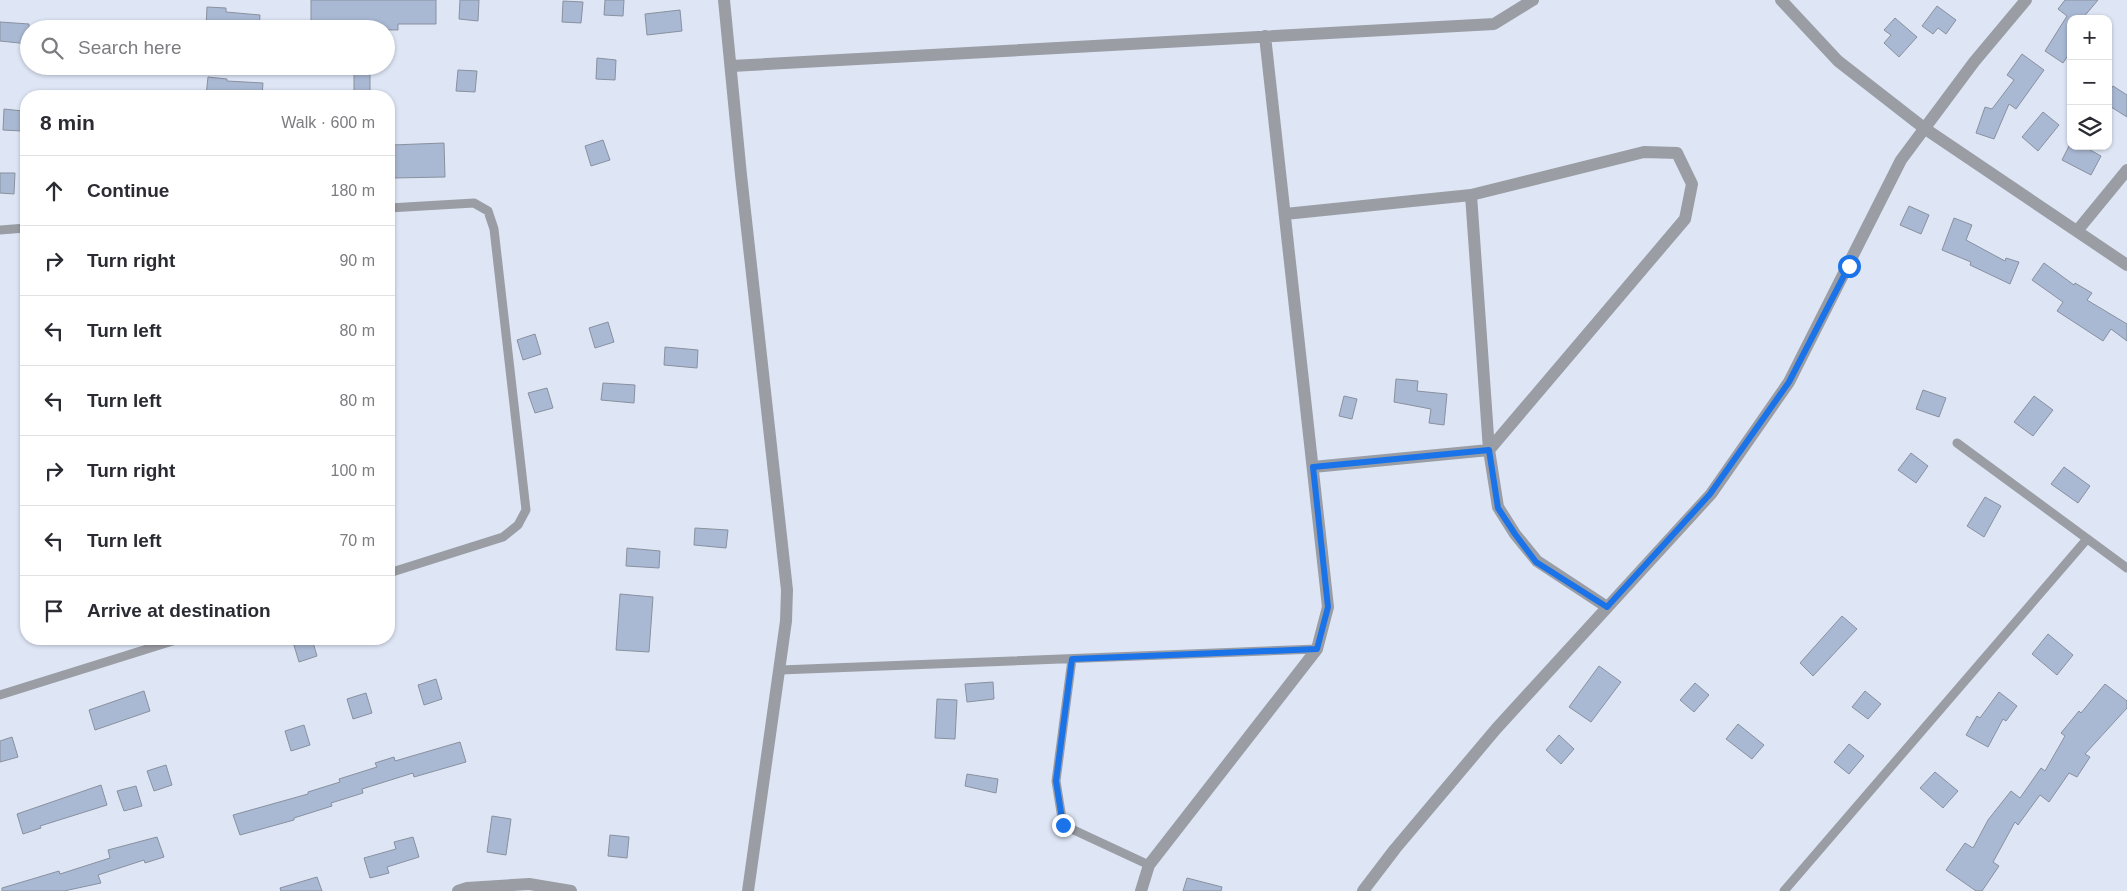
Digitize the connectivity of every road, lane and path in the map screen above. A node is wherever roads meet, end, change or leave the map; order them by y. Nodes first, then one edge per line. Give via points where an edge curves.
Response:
1 (724, 0) edge
2 (1533, 0) edge
3 (1781, 0) edge
4 (2026, 0) edge
5 (1265, 36) junction
6 (732, 66) junction
7 (1924, 128) junction
8 (2127, 170) edge
9 (1471, 195) junction
10 (395, 208) edge
11 (1285, 214) junction
12 (20, 228) edge
13 (0, 230) edge
14 (2077, 231) junction
15 (2127, 265) edge
16 (1957, 443) dead end
17 (1489, 450) junction
18 (1313, 467) junction
19 (2087, 538) junction
20 (2127, 568) edge
21 (395, 571) edge
22 (1607, 607) junction
23 (160, 645) edge
24 (1317, 649) junction
25 (1072, 659) junction
26 (780, 670) junction
27 (0, 695) edge
28 (1148, 865) junction
29 (458, 891) edge
30 (571, 891) edge
31 (748, 891) edge
32 (1142, 891) edge
33 (1363, 891) edge
34 (1784, 891) edge

1 - 6 street
2 - 5 street via 1494,24
3 - 7 street via 1838,61
4 - 7 street
5 - 6 street
5 - 11 street
6 - 26 street via 787,590
7 - 14 street
7 - 22 street via 1901,160 1789,382 1710,494
8 - 14 street
9 - 11 street
9 - 17 street
9 - 17 street via 1644,152 1677,153 1692,184 1685,219
10 - 21 lane via 474,203 488,211 494,229 526,510 518,525 503,537
11 - 18 street
12 - 13 lane
14 - 15 street
16 - 19 lane
17 - 18 street
17 - 22 street via 1498,508 1536,562
18 - 24 street via 1328,607
19 - 20 lane
19 - 34 lane
22 - 33 street via 1496,729
23 - 27 lane
24 - 25 lane
24 - 28 street
25 - 26 lane
25 - 28 lane via 1056,781 1063,825
26 - 31 street
28 - 32 street
29 - 30 street via 529,884

